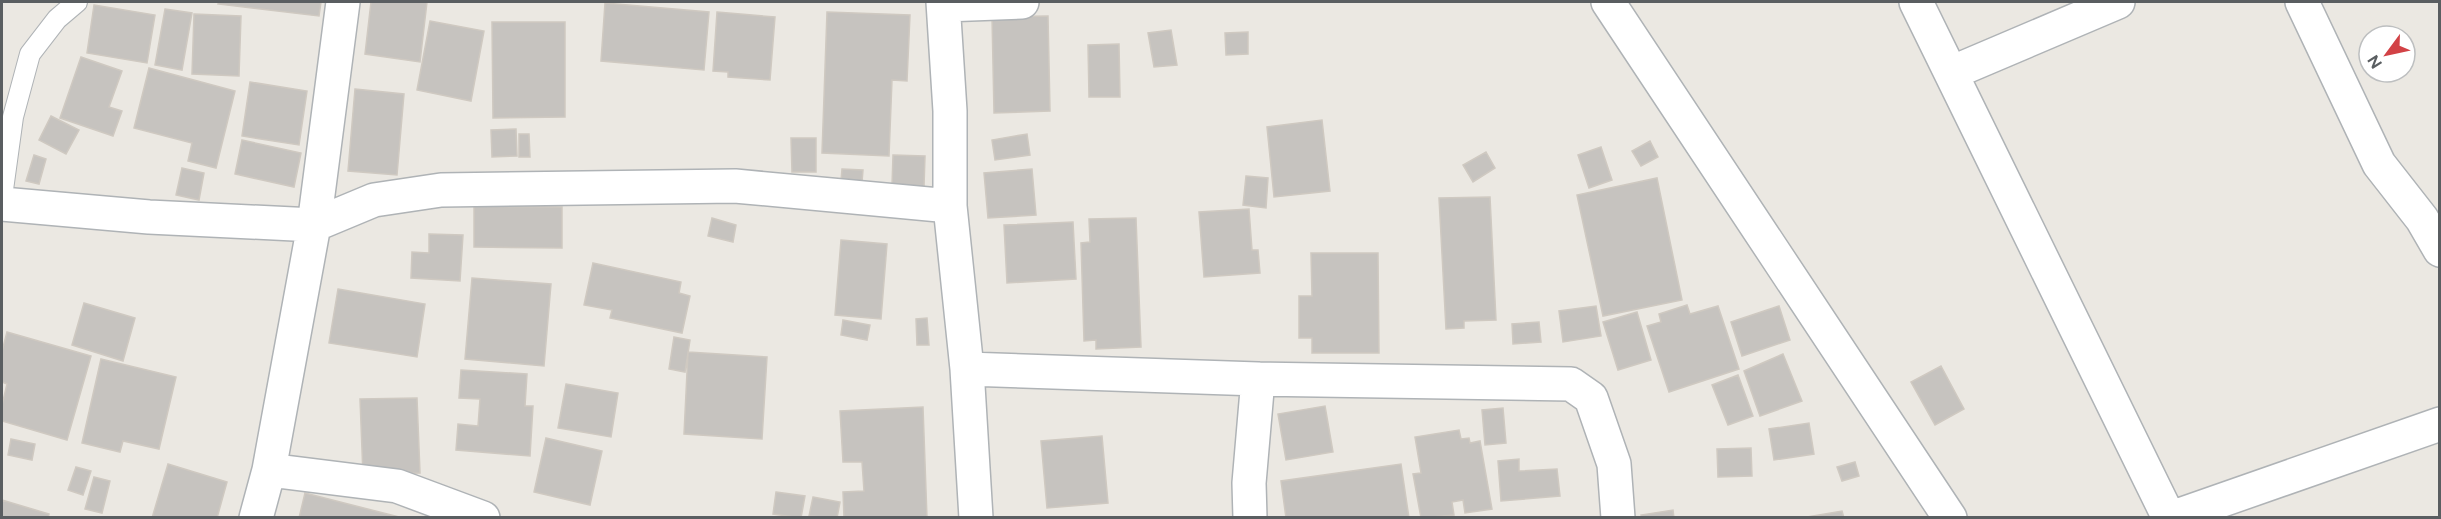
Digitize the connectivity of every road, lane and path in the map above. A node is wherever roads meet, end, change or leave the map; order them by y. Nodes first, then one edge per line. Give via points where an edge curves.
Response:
1 (77, 2) edge
2 (343, 2) edge
3 (1022, 2) edge
4 (1608, 2) edge
5 (1916, 2) edge
6 (2118, 2) edge
7 (2302, 2) edge
8 (943, 3) edge
9 (1951, 73) junction
10 (2, 198) edge
11 (2, 204) edge
12 (950, 206) junction
13 (314, 225) junction
14 (2439, 250) edge
15 (967, 369) junction
16 (1258, 379) junction
17 (2439, 424) edge
18 (268, 470) junction
19 (256, 518) edge
20 (483, 518) edge
21 (976, 518) edge
22 (1250, 518) edge
23 (1618, 518) edge
24 (1950, 518) edge
25 (2170, 518) edge

1 - 10 lane via 57,19 30,54 13,117
2 - 13 street
3 - 8 street
4 - 24 street
5 - 9 street
6 - 9 street
7 - 14 street via 2379,164 2422,219
8 - 12 street via 950,111
9 - 25 street
11 - 13 street via 148,217
12 - 13 street via 735,186 441,190 374,200
12 - 15 street
13 - 18 street
15 - 16 street
15 - 21 street
16 - 22 street via 1249,483
16 - 23 street via 1571,384 1591,398 1614,464
17 - 25 street
18 - 19 street
18 - 20 street via 398,486

